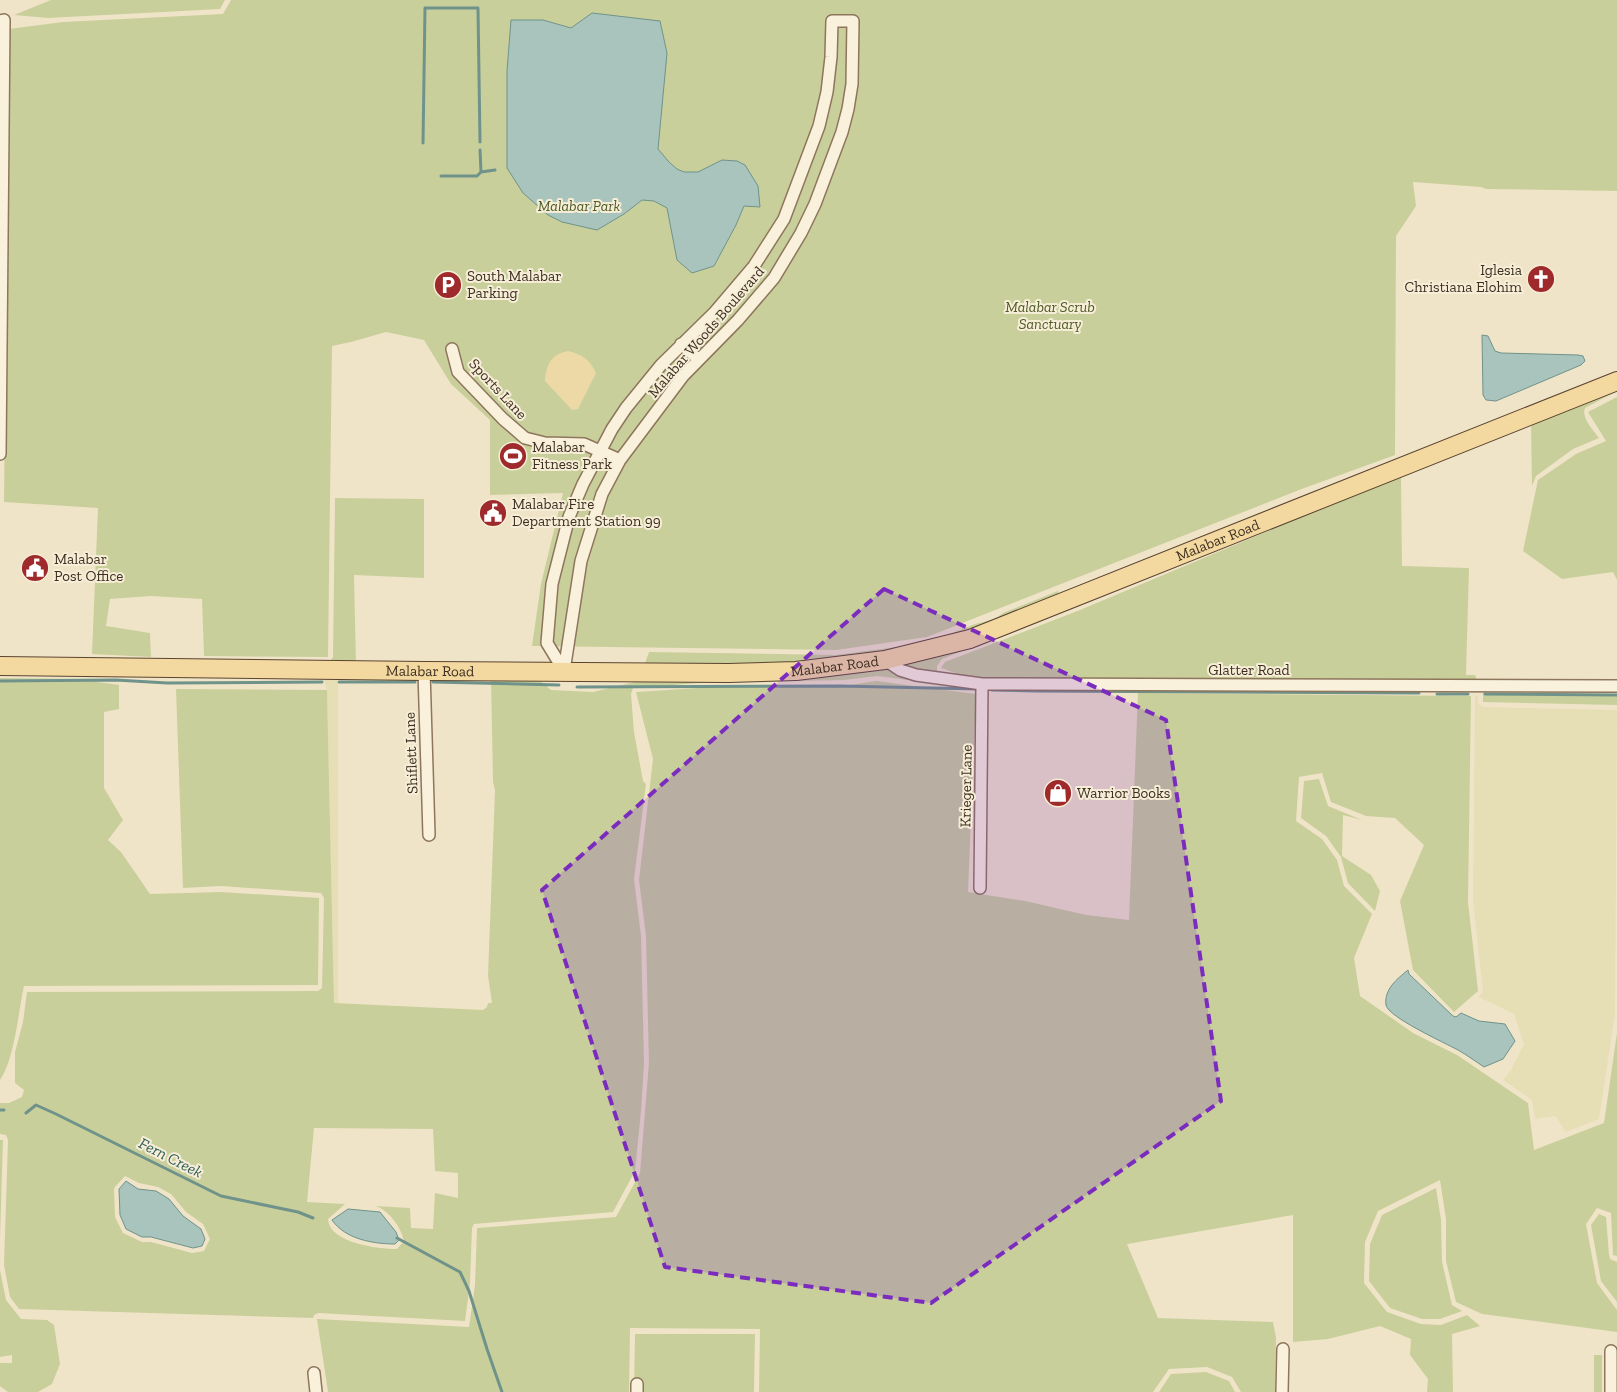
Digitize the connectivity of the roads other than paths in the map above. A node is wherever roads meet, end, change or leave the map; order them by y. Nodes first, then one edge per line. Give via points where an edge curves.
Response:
1 (2, 20) edge
2 (784, 218) junction
3 (801, 233) junction
4 (681, 344) junction
5 (452, 349) dead end
6 (698, 359) junction
7 (1617, 381) edge
8 (601, 451) junction
9 (0, 454) edge
10 (620, 460) junction
11 (885, 660) junction
12 (0, 666) edge
13 (564, 671) junction
14 (424, 672) junction
15 (982, 684) junction
16 (1617, 686) edge
17 (429, 835) dead end
18 (980, 888) dead end
19 (1283, 1349) dead end
20 (1611, 1350) dead end
21 (314, 1373) dead end
22 (316, 1392) edge
23 (1282, 1392) edge
24 (1611, 1392) edge

1 - 9 street
2 - 3 street
2 - 3 street, Malabar Woods Boulevard via 819,126 827,92 832,21 853,21 852,84 842,132
2 - 4 street, Malabar Woods Boulevard via 754,266 714,313
3 - 6 street, Malabar Woods Boulevard via 774,278
4 - 6 street
4 - 8 street, Malabar Woods Boulevard via 626,408
5 - 8 street, Sports Lane via 458,372 526,438 545,443 584,444
6 - 10 street, Malabar Woods Boulevard
7 - 11 main road, Malabar Road via 970,639
8 - 10 street, Sports Lane
8 - 13 street, Malabar Woods Boulevard via 569,517 552,584 547,643
10 - 13 street, Malabar Woods Boulevard via 602,494 581,561
11 - 13 main road, Malabar Road via 796,671
11 - 15 street, Glatter Road via 916,675
12 - 14 main road, Malabar Road
13 - 14 main road, Malabar Road
14 - 17 street, Shiflett Lane
15 - 16 street, Glatter Road
15 - 18 street, Krieger Lane
19 - 23 street
20 - 24 street
21 - 22 street

